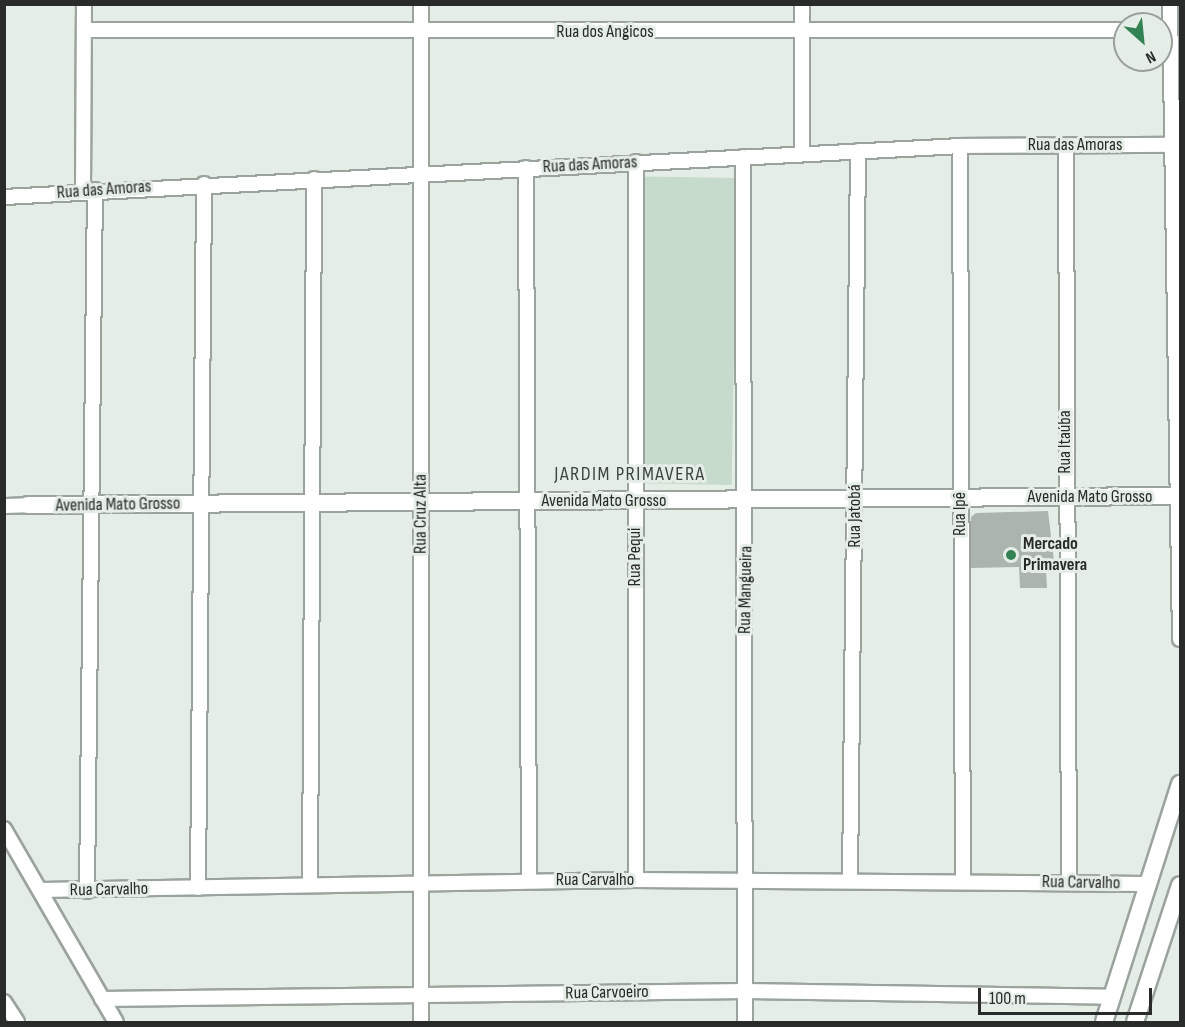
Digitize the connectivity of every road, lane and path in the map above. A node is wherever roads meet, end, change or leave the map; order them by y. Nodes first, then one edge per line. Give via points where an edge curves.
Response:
1 (84, 4) edge
2 (422, 4) edge
3 (802, 4) edge
4 (84, 30) junction
5 (1113, 30) edge
6 (802, 31) junction
7 (421, 32) junction
8 (1169, 72) edge
9 (1175, 145) junction
10 (960, 146) junction
11 (1066, 146) junction
12 (858, 151) junction
13 (802, 154) junction
14 (743, 157) junction
15 (636, 162) junction
16 (526, 168) junction
17 (422, 173) junction
18 (314, 179) junction
19 (204, 184) junction
20 (89, 190) junction
21 (4, 197) edge
22 (1179, 496) edge
23 (1065, 497) junction
24 (960, 498) junction
25 (747, 499) junction
26 (856, 499) junction
27 (635, 500) junction
28 (530, 501) junction
29 (422, 502) junction
30 (313, 503) junction
31 (206, 504) junction
32 (28, 505) joint
33 (90, 505) junction
34 (4, 506) edge
35 (1180, 639) edge
36 (1180, 784) edge
37 (4, 829) edge
38 (744, 879) junction
39 (529, 880) junction
40 (636, 880) junction
41 (850, 880) junction
42 (963, 881) junction
43 (419, 883) junction
44 (1069, 883) junction
45 (310, 884) junction
46 (1149, 884) junction
47 (1180, 885) edge
48 (198, 888) junction
49 (40, 890) junction
50 (87, 891) junction
51 (746, 991) junction
52 (420, 993) junction
53 (1113, 997) junction
54 (102, 999) junction
55 (4, 1002) edge
56 (1137, 1022) edge
57 (17, 1023) edge
58 (116, 1023) edge
59 (421, 1023) edge
60 (745, 1023) edge
61 (1104, 1023) edge

1 - 4 street
2 - 7 street, Rua Cruz Alta
3 - 6 street
4 - 7 street, Rua dos Angicos
4 - 20 street
5 - 6 street, Rua dos Angicos
6 - 7 street, Rua dos Angicos
6 - 13 street
7 - 17 street, Rua Cruz Alta
8 - 9 street
9 - 11 street, Rua das Amoras
9 - 22 street
10 - 11 street, Rua das Amoras
10 - 12 street, Rua das Amoras
10 - 24 street, Rua Ipê
11 - 23 street, Rua Itaúba
12 - 13 street, Rua das Amoras
12 - 26 street, Rua Jatobá
13 - 14 street, Rua das Amoras
14 - 15 street, Rua das Amoras
14 - 25 street, Rua Mangueira
15 - 16 street, Rua das Amoras
15 - 27 street, Rua Pequi
16 - 17 street, Rua das Amoras
16 - 28 street
17 - 18 street, Rua das Amoras
17 - 29 street, Rua Cruz Alta
18 - 19 street, Rua das Amoras
18 - 30 street
19 - 20 street, Rua das Amoras
19 - 31 street
20 - 21 street, Rua das Amoras
20 - 33 street
22 - 23 street, Avenida Mato Grosso
22 - 35 street
23 - 24 street, Avenida Mato Grosso
23 - 44 street, Rua Itaúba
24 - 26 street, Avenida Mato Grosso
24 - 42 street, Rua Ipê
25 - 26 street, Avenida Mato Grosso
25 - 27 street, Avenida Mato Grosso
25 - 38 street, Rua Mangueira
26 - 41 street, Rua Jatobá
27 - 28 street, Avenida Mato Grosso
27 - 40 street, Rua Pequi
28 - 29 street, Avenida Mato Grosso
28 - 39 street
29 - 30 street, Avenida Mato Grosso
29 - 43 street, Rua Cruz Alta
30 - 31 street, Avenida Mato Grosso
30 - 45 street
31 - 33 street, Avenida Mato Grosso
31 - 48 street
32 - 33 street, Avenida Mato Grosso
32 - 34 street
33 - 50 street
36 - 46 street
37 - 49 street
38 - 40 street, Rua Carvalho
38 - 41 street, Rua Carvalho
38 - 51 street, Rua Mangueira
39 - 40 street, Rua Carvalho
39 - 43 street, Rua Carvalho
41 - 42 street, Rua Carvalho
42 - 44 street, Rua Carvalho
43 - 45 street, Rua Carvalho
43 - 52 street, Rua Cruz Alta
44 - 46 street, Rua Carvalho
45 - 48 street, Rua Carvalho
46 - 53 street
47 - 56 street
48 - 50 street, Rua Carvalho
49 - 50 street, Rua Carvalho
49 - 54 street
51 - 52 street, Rua Carvoeiro
51 - 53 street, Rua Carvoeiro
51 - 60 street, Rua Mangueira
52 - 54 street, Rua Carvoeiro
52 - 59 street, Rua Cruz Alta
53 - 61 street
54 - 58 street
55 - 57 street

